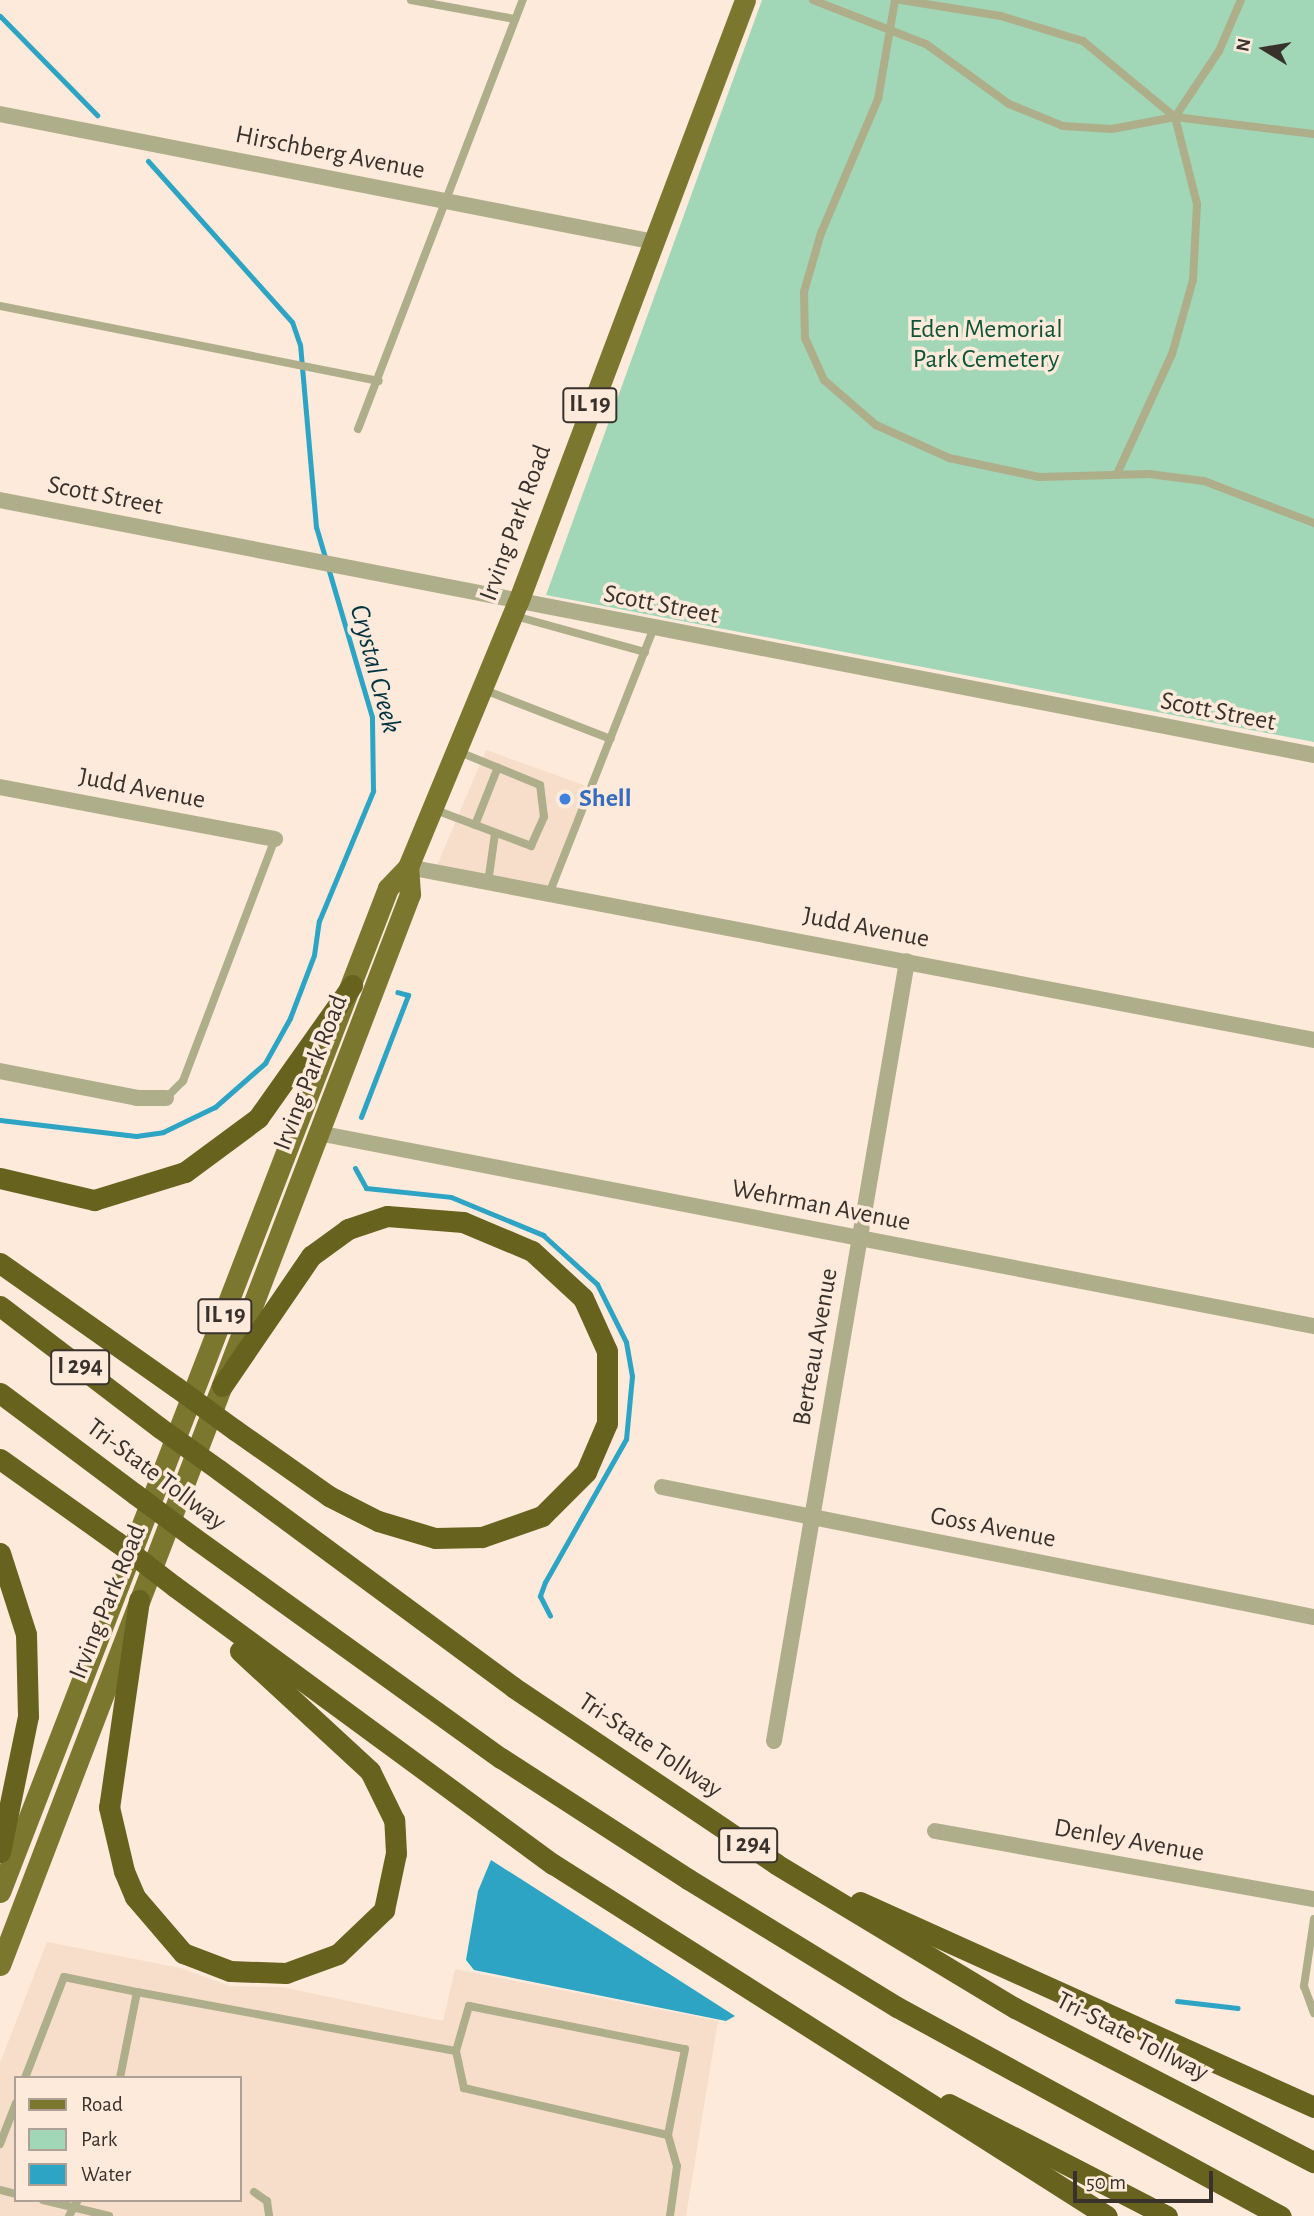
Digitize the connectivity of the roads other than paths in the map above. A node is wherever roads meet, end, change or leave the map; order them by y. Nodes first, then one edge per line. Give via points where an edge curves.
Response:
1 (411, 0) edge
2 (523, 0) edge
3 (746, 0) edge
4 (813, 0) edge
5 (895, 0) edge
6 (901, 0) edge
7 (1241, 0) edge
8 (515, 19) junction
9 (891, 31) junction
10 (0, 114) edge
11 (1175, 117) junction
12 (1314, 134) edge
13 (448, 201) junction
14 (650, 242) junction
15 (0, 306) edge
16 (379, 381) junction
17 (358, 429) dead end
18 (1117, 474) junction
19 (0, 500) edge
20 (1314, 523) edge
21 (515, 609) junction
22 (654, 628) junction
23 (645, 652) junction
24 (482, 689) junction
25 (611, 739) junction
26 (457, 751) junction
27 (1314, 755) edge
28 (498, 767) junction
29 (0, 788) edge
30 (433, 809) junction
31 (475, 825) junction
32 (495, 833) junction
33 (275, 839) joint
34 (408, 867) junction
35 (488, 883) junction
36 (549, 894) junction
37 (907, 961) junction
38 (352, 985) junction
39 (1314, 1040) edge
40 (0, 1071) edge
41 (166, 1098) joint
42 (318, 1133) junction
43 (0, 1178) edge
44 (860, 1239) junction
45 (0, 1263) edge
46 (0, 1306) edge
47 (1314, 1326) edge
48 (222, 1386) junction
49 (0, 1393) edge
50 (0, 1459) edge
51 (662, 1487) dead end
52 (812, 1518) junction
53 (0, 1553) edge
54 (172, 1590) junction
55 (139, 1600) junction
56 (1314, 1617) edge
57 (774, 1741) dead end
58 (935, 1831) dead end
59 (0, 1852) edge
60 (776, 1864) junction
61 (0, 1892) edge
62 (1314, 1899) edge
63 (1314, 1919) edge
64 (0, 1965) edge
65 (137, 1992) junction
66 (1314, 2013) edge
67 (456, 2051) junction
68 (884, 2073) junction
69 (26, 2076) edge
70 (120, 2076) edge
71 (1314, 2107) edge
72 (14, 2108) edge
73 (668, 2134) junction
74 (0, 2144) edge
75 (1314, 2162) edge
76 (254, 2192) dead end
77 (50, 2202) edge
78 (73, 2208) edge
79 (109, 2216) edge
80 (269, 2216) edge
81 (670, 2216) edge
82 (1108, 2216) edge
83 (1167, 2216) edge
84 (1280, 2216) edge

1 - 8 lane
2 - 8 lane
3 - 14 main road, Irving Park Road / IL 19
4 - 9 lane
5 - 9 lane
6 - 11 lane via 1000,16 1083,41
7 - 11 lane via 1219,51
8 - 13 lane
9 - 11 lane via 944,54 1009,104 1063,127 1112,130
9 - 18 lane via 869,128 810,263 802,317 809,357 824,380 876,425 949,458 1038,477
10 - 13 street, Hirschberg Avenue
11 - 12 lane
11 - 18 lane via 1197,204 1193,280 1172,354
13 - 14 street, Hirschberg Avenue
13 - 16 lane
14 - 21 main road, Irving Park Road / IL 19
15 - 16 lane via 310,363
16 - 17 lane
18 - 20 lane via 1204,481
19 - 21 street, Scott Street via 350,568
21 - 22 street, Scott Street
21 - 23 lane
21 - 24 main road, Irving Park Road / IL 19
22 - 23 lane
22 - 27 street, Scott Street
23 - 25 lane
24 - 25 lane
24 - 26 main road, Irving Park Road / IL 19
25 - 36 lane
26 - 28 lane
26 - 30 main road, Irving Park Road / IL 19
28 - 31 lane
28 - 32 lane via 540,785 544,817 531,846
29 - 33 street, Judd Avenue
30 - 31 lane
30 - 34 main road, Irving Park Road / IL 19
31 - 32 lane
32 - 35 lane
33 - 41 lane via 183,1081
34 - 35 street, Judd Avenue
34 - 38 main road, Irving Park Road / IL 19 via 388,888
34 - 42 main road, Irving Park Road / IL 19 via 410,894
35 - 36 street, Judd Avenue
36 - 37 street, Judd Avenue
37 - 39 street, Judd Avenue
37 - 44 street, Berteau Avenue
38 - 43 highway via 258,1118 185,1172 94,1200
38 - 61 main road, Irving Park Road / IL 19
40 - 41 street via 137,1098
42 - 44 street, Wehrman Avenue
42 - 48 main road, Irving Park Road / IL 19
44 - 47 street, Wehrman Avenue
44 - 52 street, Berteau Avenue
45 - 48 highway, bridge via 329,1496 378,1521 435,1538 482,1537 542,1516 586,1472 607,1423 607,1351 583,1298 532,1251 463,1222 387,1216 348,1228 311,1256
46 - 60 highway, Tri-State Tollway / I 294, bridge via 513,1687
48 - 55 main road, Irving Park Road / IL 19
49 - 84 highway, Tri-State Tollway / I 294, bridge via 501,1758 688,1879 897,2007
50 - 54 highway, bridge
51 - 52 street, Goss Avenue
52 - 56 street, Goss Avenue
52 - 57 street, Berteau Avenue
53 - 59 highway via 26,1634 28,1716
54 - 55 highway via 326,1726 370,1771 394,1820 396,1853 384,1910 359,1938 315,1964 286,1973 211,1965 183,1953 135,1897 108,1807
54 - 68 highway via 553,1864
55 - 64 main road, Irving Park Road / IL 19
58 - 62 street, Denley Avenue
60 - 71 highway
60 - 75 highway, Tri-State Tollway / I 294 via 1014,2008
63 - 66 lane via 1304,1986
65 - 67 lane
65 - 69 lane via 64,1977
65 - 70 lane
67 - 73 lane via 464,2088
67 - 73 lane via 469,2006 685,2049
68 - 82 highway
68 - 83 highway
72 - 74 lane
73 - 81 lane via 677,2166
76 - 80 lane via 267,2201
77 - 78 lane
78 - 79 lane

